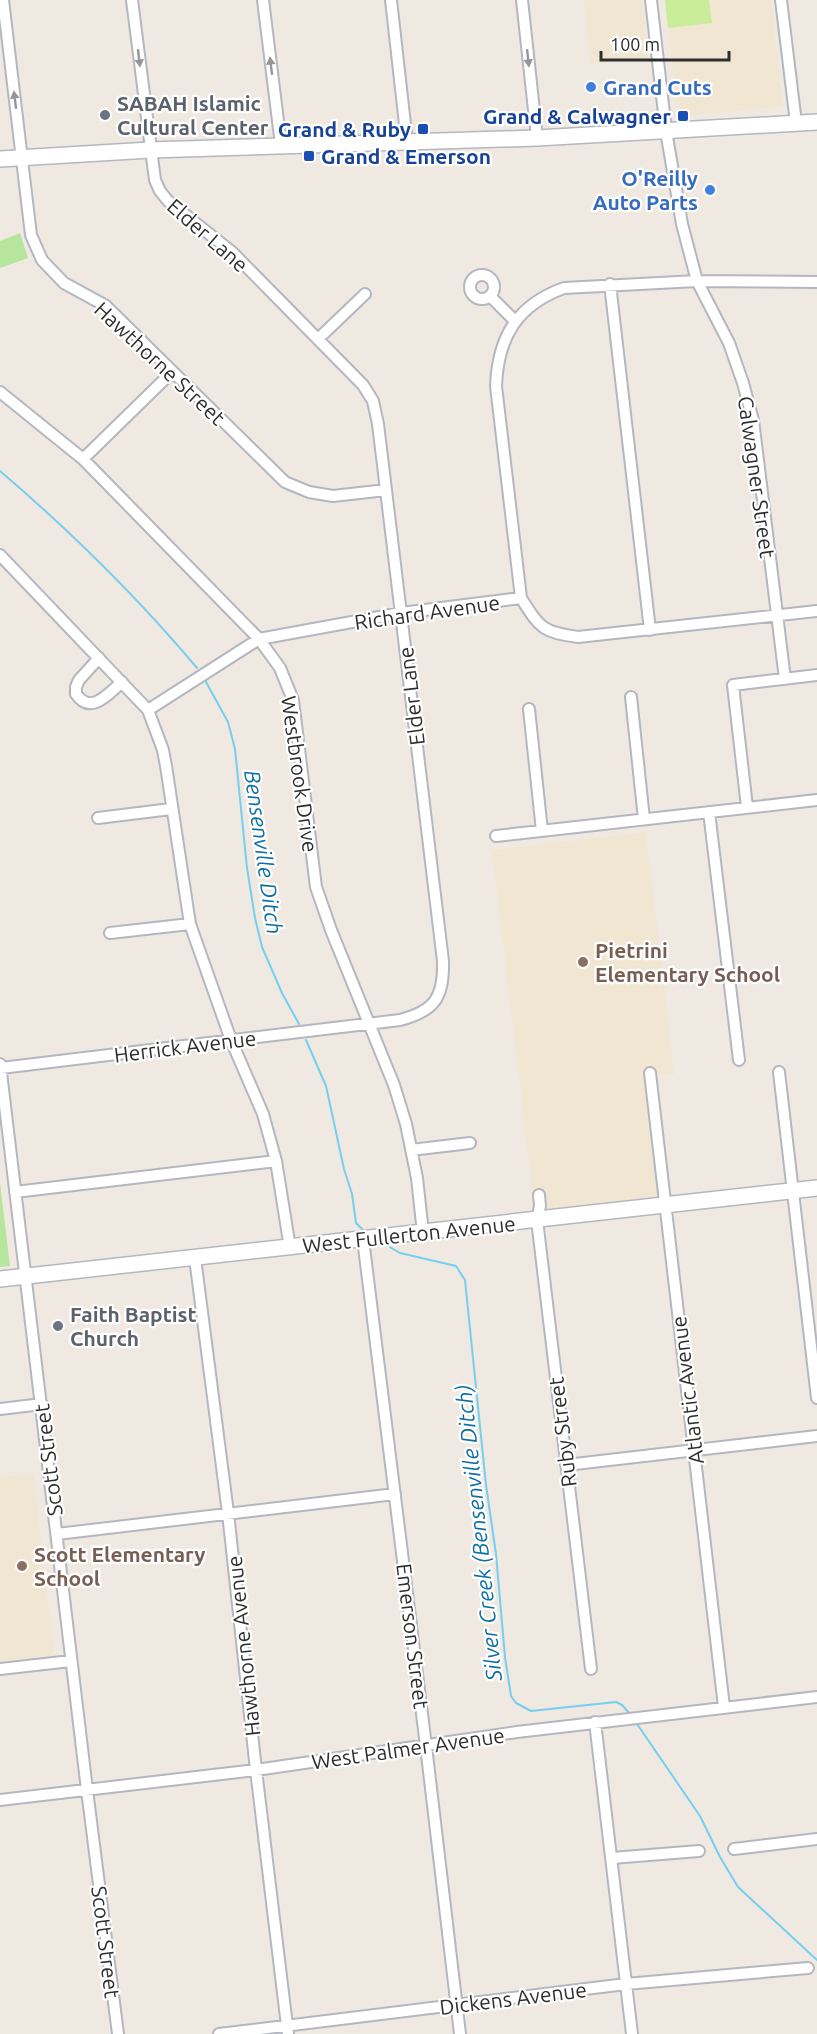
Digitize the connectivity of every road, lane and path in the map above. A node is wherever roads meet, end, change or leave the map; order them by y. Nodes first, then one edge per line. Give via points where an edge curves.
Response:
1 (3, 0) edge
2 (132, 0) edge
3 (263, 0) edge
4 (391, 0) edge
5 (522, 0) edge
6 (651, 0) edge
7 (781, 0) edge
8 (817, 122) edge
9 (796, 123) junction
10 (666, 131) junction
11 (537, 138) junction
12 (407, 142) junction
13 (281, 145) junction
14 (150, 150) junction
15 (22, 158) junction
16 (0, 159) edge
17 (697, 281) junction
18 (817, 282) edge
19 (610, 284) junction
20 (365, 294) dead end
21 (490, 296) dead end
22 (514, 321) junction
23 (318, 339) junction
24 (172, 372) junction
25 (0, 392) edge
26 (83, 459) junction
27 (386, 490) junction
28 (0, 555) edge
29 (521, 598) junction
30 (817, 611) edge
31 (401, 613) junction
32 (777, 616) junction
33 (650, 630) junction
34 (259, 639) junction
35 (99, 658) junction
36 (817, 675) edge
37 (785, 679) junction
38 (122, 682) junction
39 (631, 697) dead end
40 (529, 709) dead end
41 (148, 710) junction
42 (817, 800) edge
43 (747, 807) junction
44 (171, 809) junction
45 (709, 812) junction
46 (98, 818) dead end
47 (644, 819) junction
48 (542, 831) junction
49 (496, 836) dead end
50 (190, 924) junction
51 (110, 933) dead end
52 (369, 1024) junction
53 (231, 1040) junction
54 (739, 1060) dead end
55 (0, 1066) edge
56 (779, 1072) dead end
57 (650, 1074) dead end
58 (470, 1143) dead end
59 (411, 1150) junction
60 (276, 1161) junction
61 (817, 1188) edge
62 (793, 1191) junction
63 (15, 1192) junction
64 (538, 1195) dead end
65 (665, 1205) junction
66 (537, 1220) junction
67 (423, 1233) junction
68 (364, 1239) junction
69 (290, 1248) junction
70 (195, 1258) junction
71 (25, 1276) junction
72 (0, 1279) edge
73 (817, 1398) edge
74 (42, 1404) junction
75 (0, 1409) edge
76 (817, 1436) edge
77 (693, 1450) junction
78 (566, 1465) junction
79 (395, 1494) junction
80 (228, 1514) junction
81 (57, 1534) junction
82 (71, 1661) junction
83 (591, 1669) dead end
84 (0, 1670) edge
85 (817, 1697) edge
86 (724, 1707) junction
87 (595, 1722) junction
88 (426, 1746) junction
89 (256, 1770) junction
90 (87, 1790) junction
91 (0, 1800) edge
92 (817, 1839) edge
93 (734, 1849) dead end
94 (699, 1851) dead end
95 (612, 1858) junction
96 (808, 1968) dead end
97 (626, 1984) junction
98 (456, 2005) junction
99 (287, 2030) edge
100 (118, 2034) edge
101 (219, 2034) edge
102 (460, 2034) edge
103 (632, 2034) edge

15 -> 1 street, Hawthorne Street
2 -> 14 street, Elder Lane
13 -> 3 street
4 - 12 street
5 -> 11 street
6 - 10 street, Calwagner Street
7 - 9 street
8 - 9 street
9 - 10 street
10 - 11 street
10 - 17 street, Calwagner Street via 681,222
11 - 12 street
12 - 13 street
13 - 14 street
14 - 15 street
14 - 23 street, Elder Lane via 155,180 168,201 233,253
15 - 16 street
15 - 24 street, Hawthorne Street via 31,235 42,260 64,283 106,306
17 - 18 street
17 - 19 street
17 - 32 street, Calwagner Street via 729,343 753,420
19 - 22 street via 554,291
19 - 33 street
20 - 23 street
21 - 22 street
22 - 29 street via 503,342 496,386
23 - 27 street, Elder Lane via 363,385 372,401
24 - 26 street
24 - 27 street, Hawthorne Street via 285,482 333,496
25 - 26 street, Westbrook Drive
26 - 34 street, Westbrook Drive
27 - 31 street, Elder Lane
28 - 35 street
29 - 31 street, Richard Avenue
29 - 33 street, Richard Avenue via 546,632 578,637
30 - 32 street, Richard Avenue
31 - 34 street, Richard Avenue
31 - 52 street, Elder Lane via 443,979 438,996 423,1013
32 - 33 street, Richard Avenue
32 - 37 street, Calwagner Street
34 - 41 street, Richard Avenue
34 - 52 street, Westbrook Drive via 280,668 294,700 316,887
35 - 38 street
35 - 38 street via 77,683 76,694 80,699 91,704 99,702
36 - 37 street
37 - 43 street via 732,685
38 - 41 street
39 - 47 street
40 - 48 street
41 - 44 street via 163,750
42 - 43 street
43 - 45 street
44 - 46 street
44 - 50 street
45 - 47 street
45 - 54 street
47 - 48 street
48 - 49 street
50 - 51 street
50 - 53 street
52 - 53 street, Herrick Avenue
52 - 59 street, Westbrook Drive via 394,1085
53 - 55 street, Herrick Avenue
53 - 60 street via 264,1114
55 - 63 street, Scott Street
56 - 62 street
57 - 65 street, Atlantic Avenue
58 - 59 street
59 - 67 street, Westbrook Drive
60 - 63 street
60 - 69 street
61 - 62 street, West Fullerton Avenue
62 - 65 street, West Fullerton Avenue
62 - 73 street
63 - 71 street, Scott Street
64 - 66 street, Ruby Street
65 - 66 street, West Fullerton Avenue
65 - 77 street, Atlantic Avenue
66 - 67 street, West Fullerton Avenue
66 - 78 street, Ruby Street
67 - 68 street, West Fullerton Avenue
68 - 69 street, West Fullerton Avenue
68 - 79 street, Emerson Street
69 - 70 street, West Fullerton Avenue
70 - 71 street, West Fullerton Avenue
70 - 80 street, Hawthorne Avenue
71 - 72 street, West Fullerton Avenue
71 - 74 street, Scott Street
74 - 75 street
74 - 81 street, Scott Street
76 - 77 street
77 - 78 street
77 - 86 street, Atlantic Avenue
78 - 83 street, Ruby Street
79 - 80 street
79 - 88 street, Emerson Street
80 - 81 street
80 - 89 street, Hawthorne Avenue
81 - 82 street, Scott Street
82 - 84 street
82 - 90 street, Scott Street
85 - 86 street, West Palmer Avenue
86 - 87 street, West Palmer Avenue
87 - 88 street, West Palmer Avenue
87 - 95 street
88 - 89 street, West Palmer Avenue
88 - 98 street, Emerson Street
89 - 90 street, West Palmer Avenue
89 - 99 street, Hawthorne Avenue
90 - 91 street, West Palmer Avenue
90 - 100 street, Scott Street
92 - 93 street
94 - 95 street
95 - 97 street
96 - 97 street, Dickens Avenue
97 - 98 street, Dickens Avenue
97 - 103 street
98 - 99 street, Dickens Avenue
98 - 102 street, Emerson Street
99 - 101 street, Dickens Avenue

